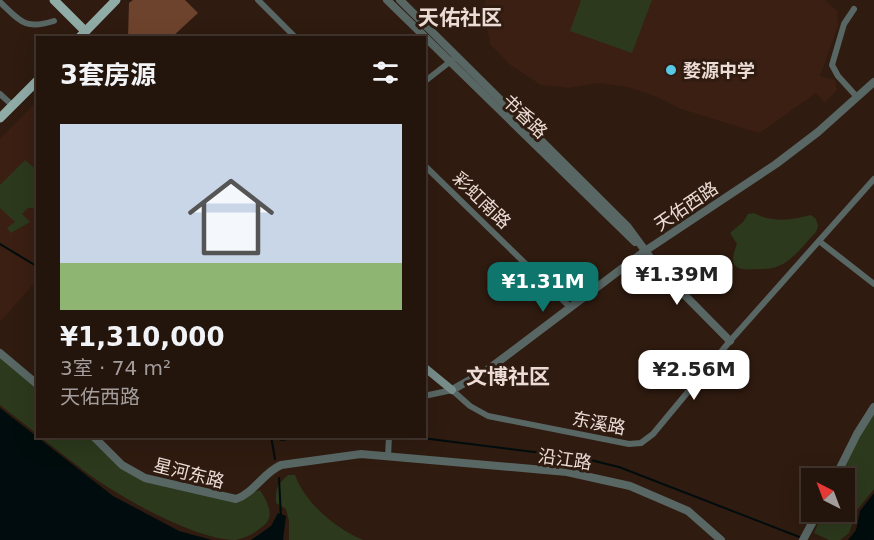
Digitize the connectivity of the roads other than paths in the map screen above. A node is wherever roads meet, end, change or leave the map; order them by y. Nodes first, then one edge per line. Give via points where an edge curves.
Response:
1 (54, 0) edge
2 (116, 0) edge
3 (258, 0) edge
4 (387, 0) edge
5 (400, 0) edge
6 (0, 2) edge
7 (855, 9) dead end
8 (54, 21) dead end
9 (85, 35) edge
10 (294, 36) edge
11 (453, 60) junction
12 (426, 80) edge
13 (36, 82) edge
14 (874, 82) edge
15 (0, 94) edge
16 (857, 97) junction
17 (12, 105) junction
18 (0, 118) edge
19 (426, 167) edge
20 (874, 179) edge
21 (819, 241) junction
22 (645, 251) junction
23 (874, 284) edge
24 (571, 308) junction
25 (730, 341) junction
26 (0, 353) edge
27 (426, 369) edge
28 (36, 383) edge
29 (452, 390) junction
30 (426, 396) edge
31 (874, 407) edge
32 (95, 438) edge
33 (389, 438) edge
34 (388, 457) junction
35 (841, 468) edge
36 (813, 522) edge
37 (805, 538) edge
38 (721, 540) edge

1 - 9 main road
2 - 9 main road
3 - 10 street
4 - 11 street, 书香路
5 - 11 street, 书香路
6 - 8 street via 26,24 36,26
7 - 16 street via 844,24 832,64
11 - 12 street
11 - 22 street, 书香路
13 - 17 main road
14 - 16 street, 天佑西路
15 - 17 street
16 - 22 street, 天佑西路 via 776,164
17 - 18 main road
19 - 24 street, 彩虹南路
20 - 21 street, 东溪路
21 - 23 street
21 - 25 street, 东溪路
22 - 24 street, 天佑西路
22 - 25 street, 书香路
24 - 29 street, 天佑西路 via 486,371
25 - 29 street, 东溪路 via 653,434 641,442 629,444 488,416
26 - 28 street
27 - 29 main road
29 - 30 street
31 - 35 street
32 - 34 street, 星河东路 via 134,473 236,499 281,465 361,454
33 - 34 street
34 - 38 street, 沿江路 via 567,472 630,486 688,511
36 - 37 street

